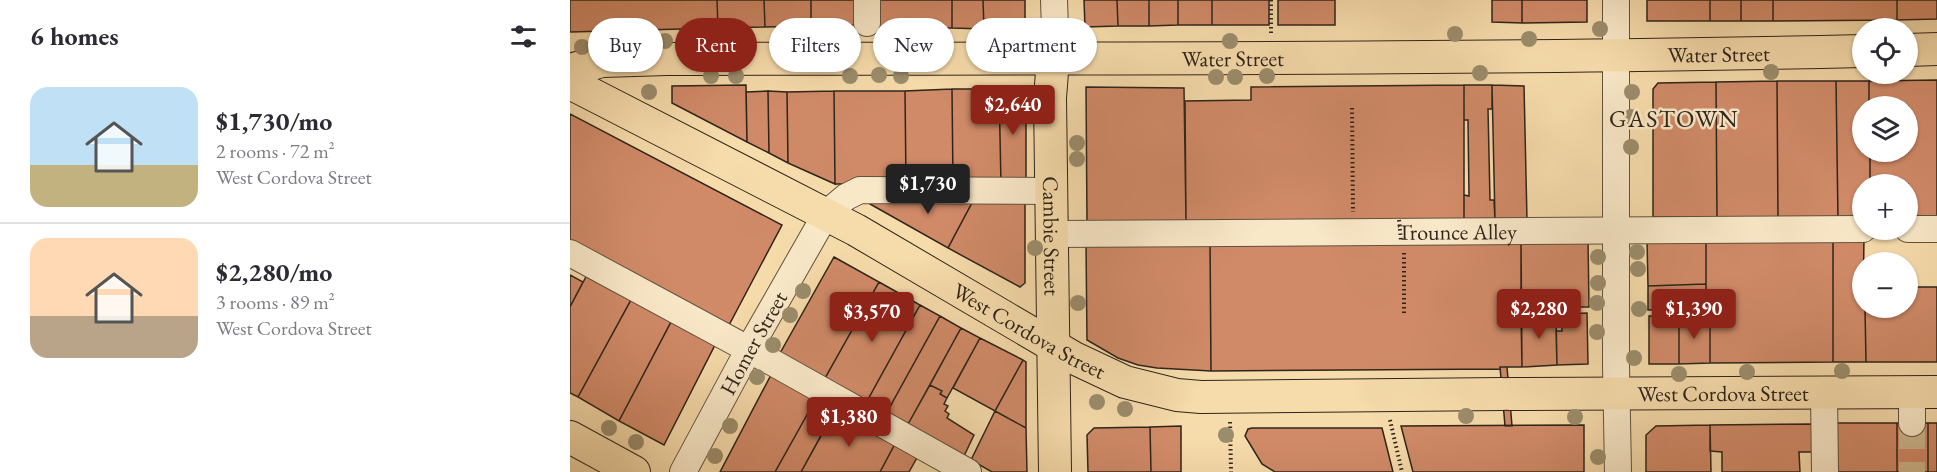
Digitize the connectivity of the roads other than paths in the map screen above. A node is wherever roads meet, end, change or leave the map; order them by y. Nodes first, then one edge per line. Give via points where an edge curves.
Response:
1 (1054, 0) edge
2 (1616, 0) edge
3 (1055, 18) edge
4 (1937, 49) edge
5 (1918, 50) edge
6 (1852, 51) edge
7 (1617, 56) junction
8 (966, 59) edge
9 (1097, 59) edge
10 (570, 70) edge
11 (1052, 72) edge
12 (570, 83) edge
13 (1052, 191) junction
14 (826, 214) junction
15 (1852, 229) edge
16 (1918, 229) edge
17 (1937, 229) edge
18 (1616, 231) junction
19 (1052, 234) junction
20 (570, 254) edge
21 (1055, 348) junction
22 (749, 350) junction
23 (1824, 392) junction
24 (1924, 392) edge
25 (1617, 393) junction
26 (1912, 423) tunnel mouth
27 (570, 437) edge
28 (634, 472) edge
29 (684, 472) edge
30 (968, 472) edge
31 (1056, 472) edge
32 (1618, 472) edge
33 (1825, 472) edge

1 - 3 street, Cambie Street
2 - 7 street
4 - 5 main road
6 - 7 main road, Water Street
7 - 9 main road, Water Street
7 - 18 street
8 - 10 main road, Water Street via 602,61
11 - 13 main road, Cambie Street
12 - 14 main road, West Cordova Street
13 - 14 street via 860,190
13 - 19 main road, Cambie Street
14 - 21 main road, West Cordova Street
14 - 22 street, Homer Street
15 - 18 street, Trounce Alley
16 - 17 street
18 - 19 street, Trounce Alley
18 - 25 street
19 - 21 main road, Cambie Street
20 - 22 street
21 - 25 main road, West Cordova Street via 1125,382 1189,396
21 - 31 main road, Cambie Street
22 - 29 street, Homer Street
22 - 30 street
23 - 24 main road, West Cordova Street
23 - 25 main road, West Cordova Street
23 - 33 street
24 - 26 street
25 - 32 street
27 - 28 main road

